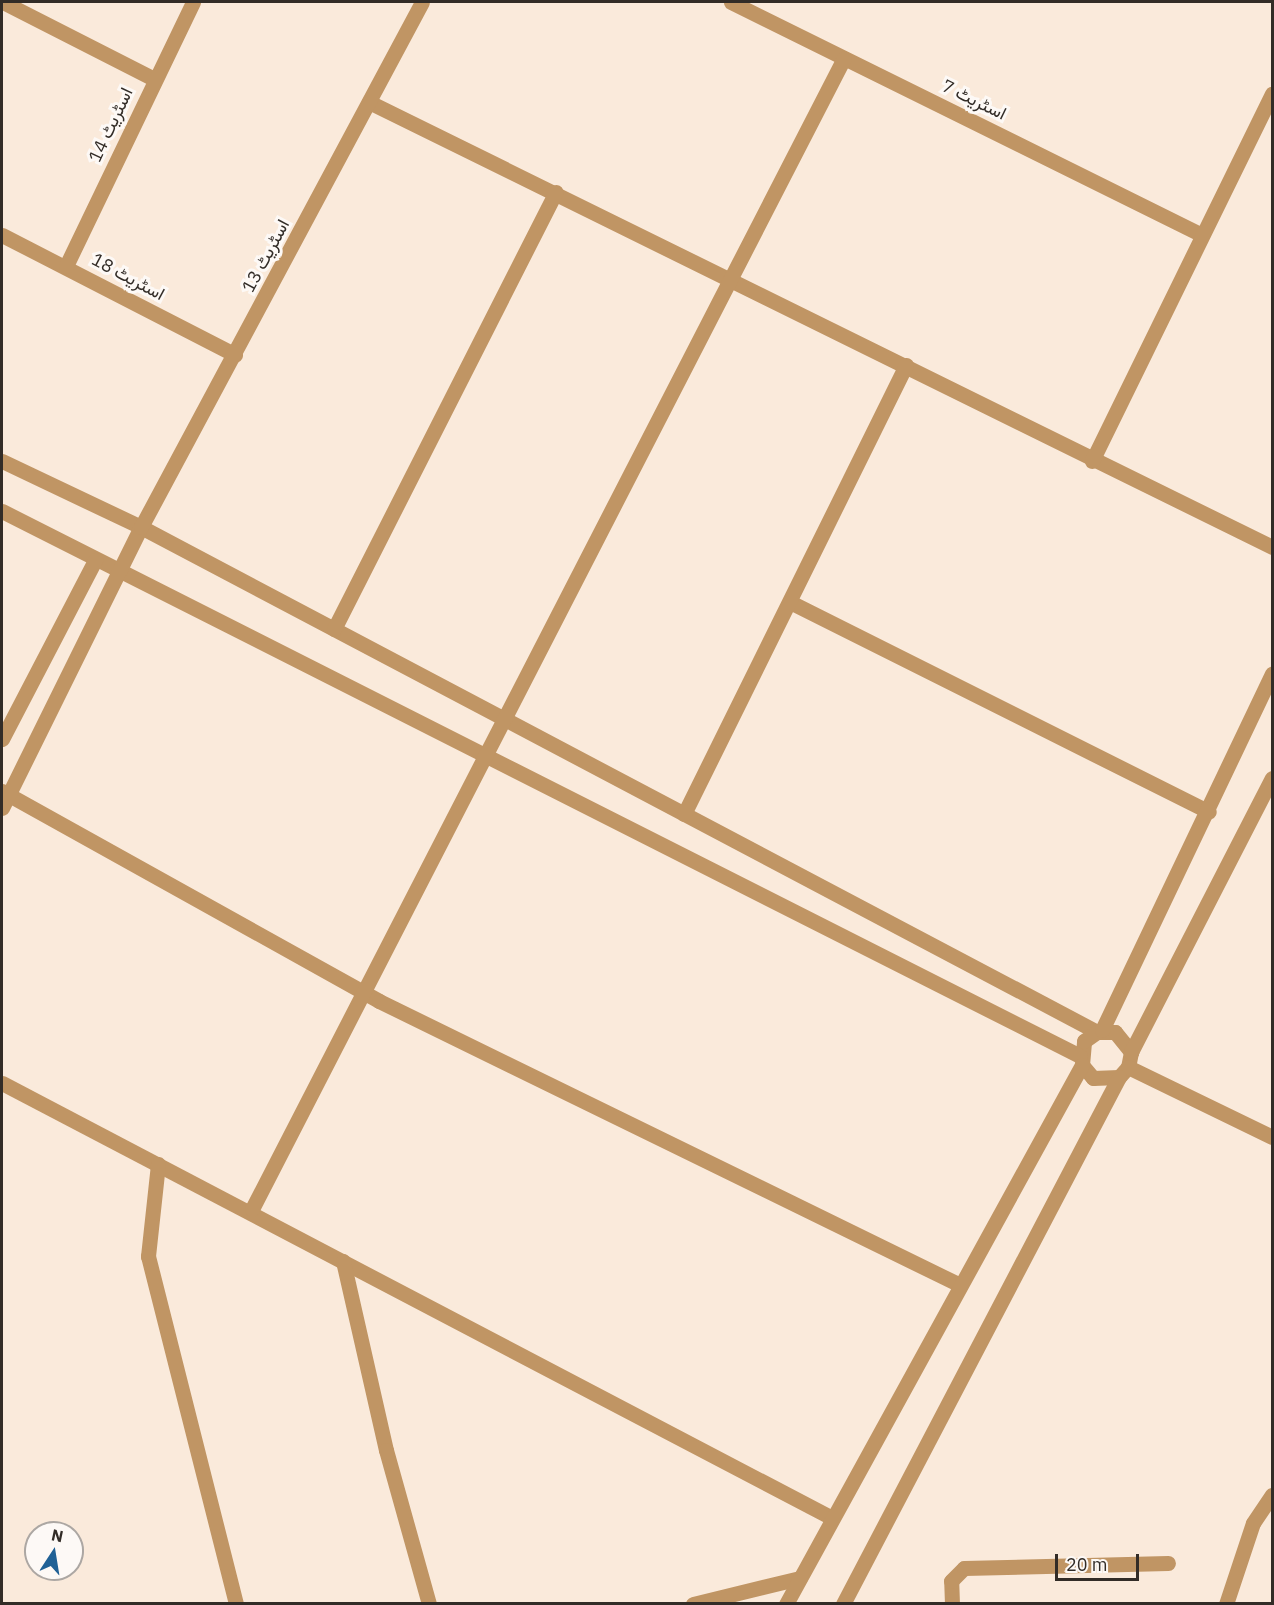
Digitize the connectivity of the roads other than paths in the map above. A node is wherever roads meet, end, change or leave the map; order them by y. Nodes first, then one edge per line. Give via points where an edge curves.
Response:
1 (3, 2) edge
2 (193, 2) edge
3 (422, 2) edge
4 (731, 2) edge
5 (844, 58) junction
6 (154, 79) junction
7 (1272, 94) edge
8 (369, 102) junction
9 (556, 192) junction
10 (2, 234) edge
11 (1200, 234) junction
12 (66, 266) junction
13 (731, 277) junction
14 (235, 355) junction
15 (906, 365) junction
16 (2, 461) edge
17 (1092, 462) junction
18 (2, 511) edge
19 (141, 527) junction
20 (1272, 547) edge
21 (95, 560) junction
22 (118, 573) junction
23 (792, 603) junction
24 (333, 629) junction
25 (1272, 674) edge
26 (502, 718) junction
27 (2, 739) edge
28 (484, 756) junction
29 (1272, 778) edge
30 (4, 798) edge
31 (1209, 812) junction
32 (684, 814) junction
33 (363, 993) junction
34 (1099, 1031) junction
35 (1081, 1060) junction
36 (1126, 1065) junction
37 (2, 1083) edge
38 (1272, 1137) edge
39 (158, 1164) junction
40 (252, 1209) junction
41 (343, 1261) junction
42 (958, 1284) junction
43 (1272, 1495) edge
44 (832, 1518) junction
45 (1168, 1563) dead end
46 (800, 1578) junction
47 (236, 1604) edge
48 (429, 1604) edge
49 (693, 1604) edge
50 (786, 1604) edge
51 (843, 1604) edge
52 (952, 1604) edge
53 (1226, 1604) edge

1 - 6 street
2 - 6 street, اسٹریٹ 14
3 - 8 street, اسٹریٹ 13
4 - 5 street, اسٹریٹ 7
5 - 11 street, اسٹریٹ 7
5 - 13 street
6 - 12 street, اسٹریٹ 14
7 - 11 street
8 - 9 street
8 - 14 street, اسٹریٹ 13
9 - 13 street
9 - 24 street
10 - 12 street, اسٹریٹ 18
11 - 17 street
12 - 14 street, اسٹریٹ 18
13 - 15 street
13 - 26 street
14 - 19 street, اسٹریٹ 13
15 - 17 street
15 - 23 street
16 - 19 street
17 - 20 street
18 - 21 street
19 - 22 street, اسٹریٹ 13
19 - 24 street
21 - 22 street
21 - 27 street
22 - 28 street
22 - 30 street, اسٹریٹ 13
23 - 31 street
23 - 32 street
24 - 26 street
25 - 31 street
26 - 28 street
26 - 32 street
28 - 33 street
28 - 35 street
29 - 36 street
30 - 33 street
31 - 34 street
32 - 34 street
33 - 40 street
33 - 42 street
34 - 35 street via 1084,1041
34 - 36 street via 1121,1035
35 - 36 street via 1102,1081
35 - 42 street
36 - 38 street
36 - 51 street
37 - 39 street
39 - 40 street
39 - 47 street via 148,1256
40 - 41 street
41 - 44 street
41 - 48 street via 386,1450
42 - 44 street
43 - 53 street via 1253,1523
44 - 46 street
45 - 52 street via 964,1568 951,1581
46 - 49 street
46 - 50 street

